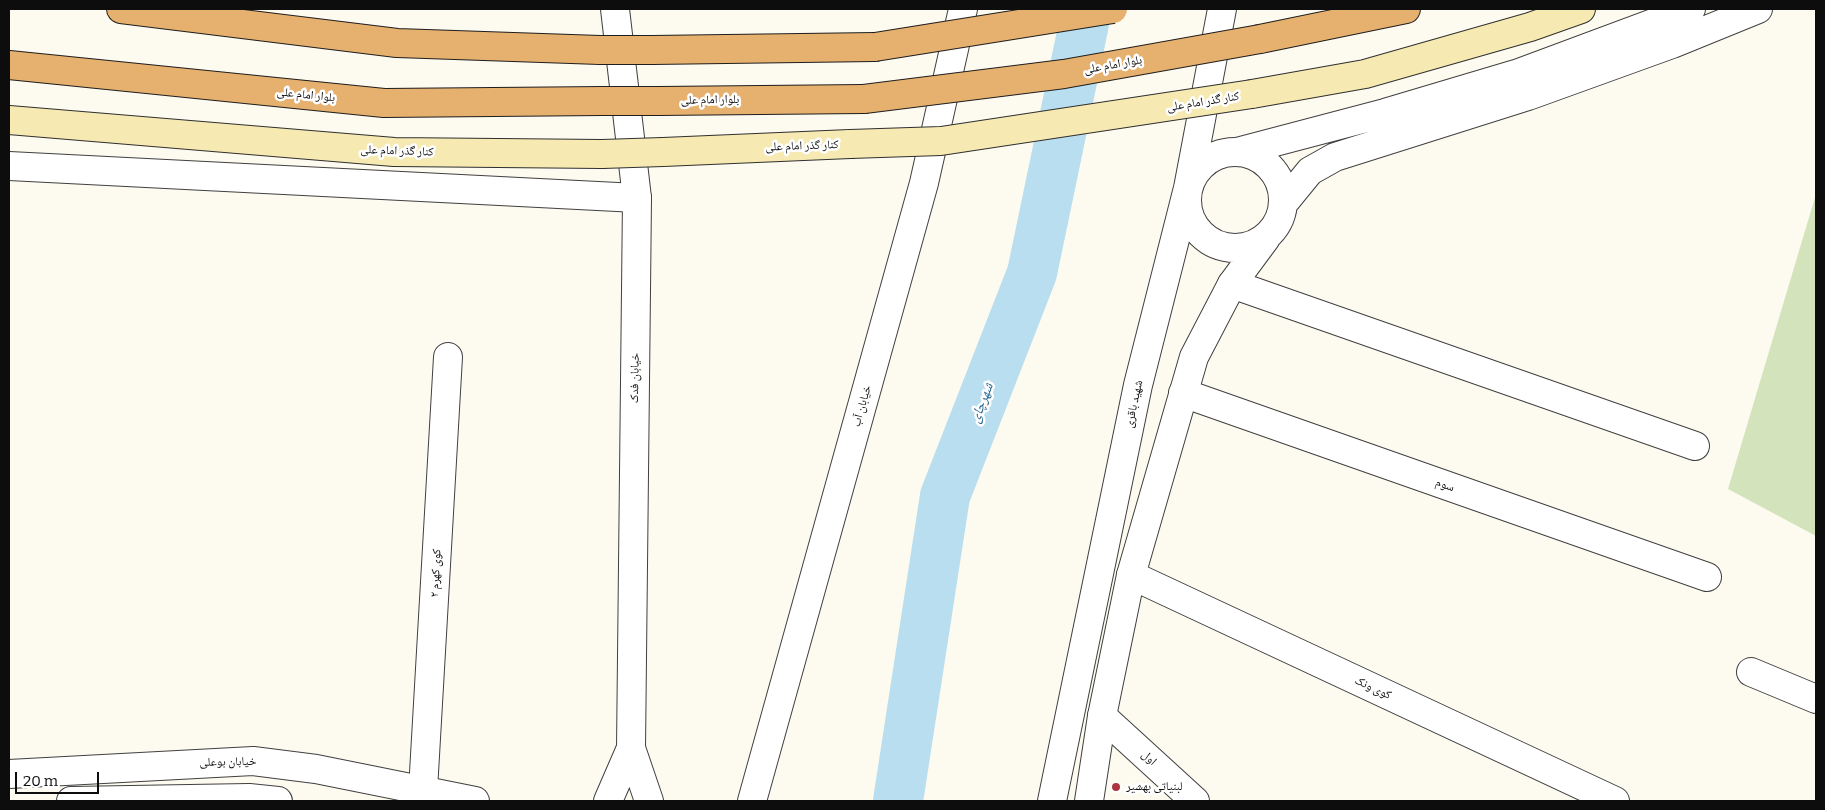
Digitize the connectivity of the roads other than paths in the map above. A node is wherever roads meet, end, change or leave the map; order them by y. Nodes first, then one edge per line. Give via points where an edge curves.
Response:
1 (121, 9) edge
2 (614, 9) edge
3 (963, 9) edge
4 (1113, 9) edge
5 (1222, 9) edge
6 (1406, 9) edge
7 (1581, 9) edge
8 (1691, 9) edge
9 (1758, 9) edge
10 (9, 65) edge
11 (9, 120) edge
12 (1237, 152) junction
13 (9, 166) edge
14 (1188, 188) junction
15 (637, 198) junction
16 (1283, 204) junction
17 (1266, 238) junction
18 (1232, 284) junction
19 (448, 356) dead end
20 (1183, 393) junction
21 (1695, 446) dead end
22 (1131, 575) junction
23 (1707, 577) dead end
24 (1751, 672) dead end
25 (1816, 699) edge
26 (1102, 716) junction
27 (631, 748) junction
28 (9, 774) edge
29 (424, 790) junction
30 (71, 801) edge
31 (278, 801) edge
32 (475, 801) edge
33 (608, 801) edge
34 (649, 801) edge
35 (752, 801) edge
36 (1052, 801) edge
37 (1089, 801) edge
38 (1195, 801) edge
39 (1615, 801) edge

1 - 4 highway, bridge via 397,43 652,50 875,47
2 - 15 street, خیابان فدک
3 - 35 street, خیابان آب via 924,182
5 - 14 street, شهید باقری
6 - 10 highway, بلوار امام علی, bridge via 1064,74 864,99 384,103
7 - 11 main road, کنار گذر امام علی, bridge via 1530,27 1365,74 941,141 602,154 394,152
8 - 12 street via 1516,74 1384,114
9 - 16 street via 1528,96 1335,157 1310,172
12 - 14 street via 1220,154 1206,161
12 - 16 street via 1266,162 1282,188
13 - 15 street
14 - 17 street via 1187,205 1191,221 1211,242 1224,248 1239,248
14 - 36 street, شهید باقری via 1138,385
15 - 27 street, خیابان فدک
16 - 17 street via 1275,228
17 - 18 street
18 - 20 street via 1194,357
18 - 21 street
19 - 29 street, کوی کهرم ۲
20 - 22 street
20 - 23 street, سوم
22 - 26 street
22 - 39 street, کوی ونک
24 - 25 street
26 - 37 street
26 - 38 street, اول
27 - 33 street, خیابان فدک
27 - 34 street, خیابان فدک
28 - 29 street, خیابان بوعلی via 253,760
29 - 32 street, خیابان بوعلی
30 - 31 street via 250,798

